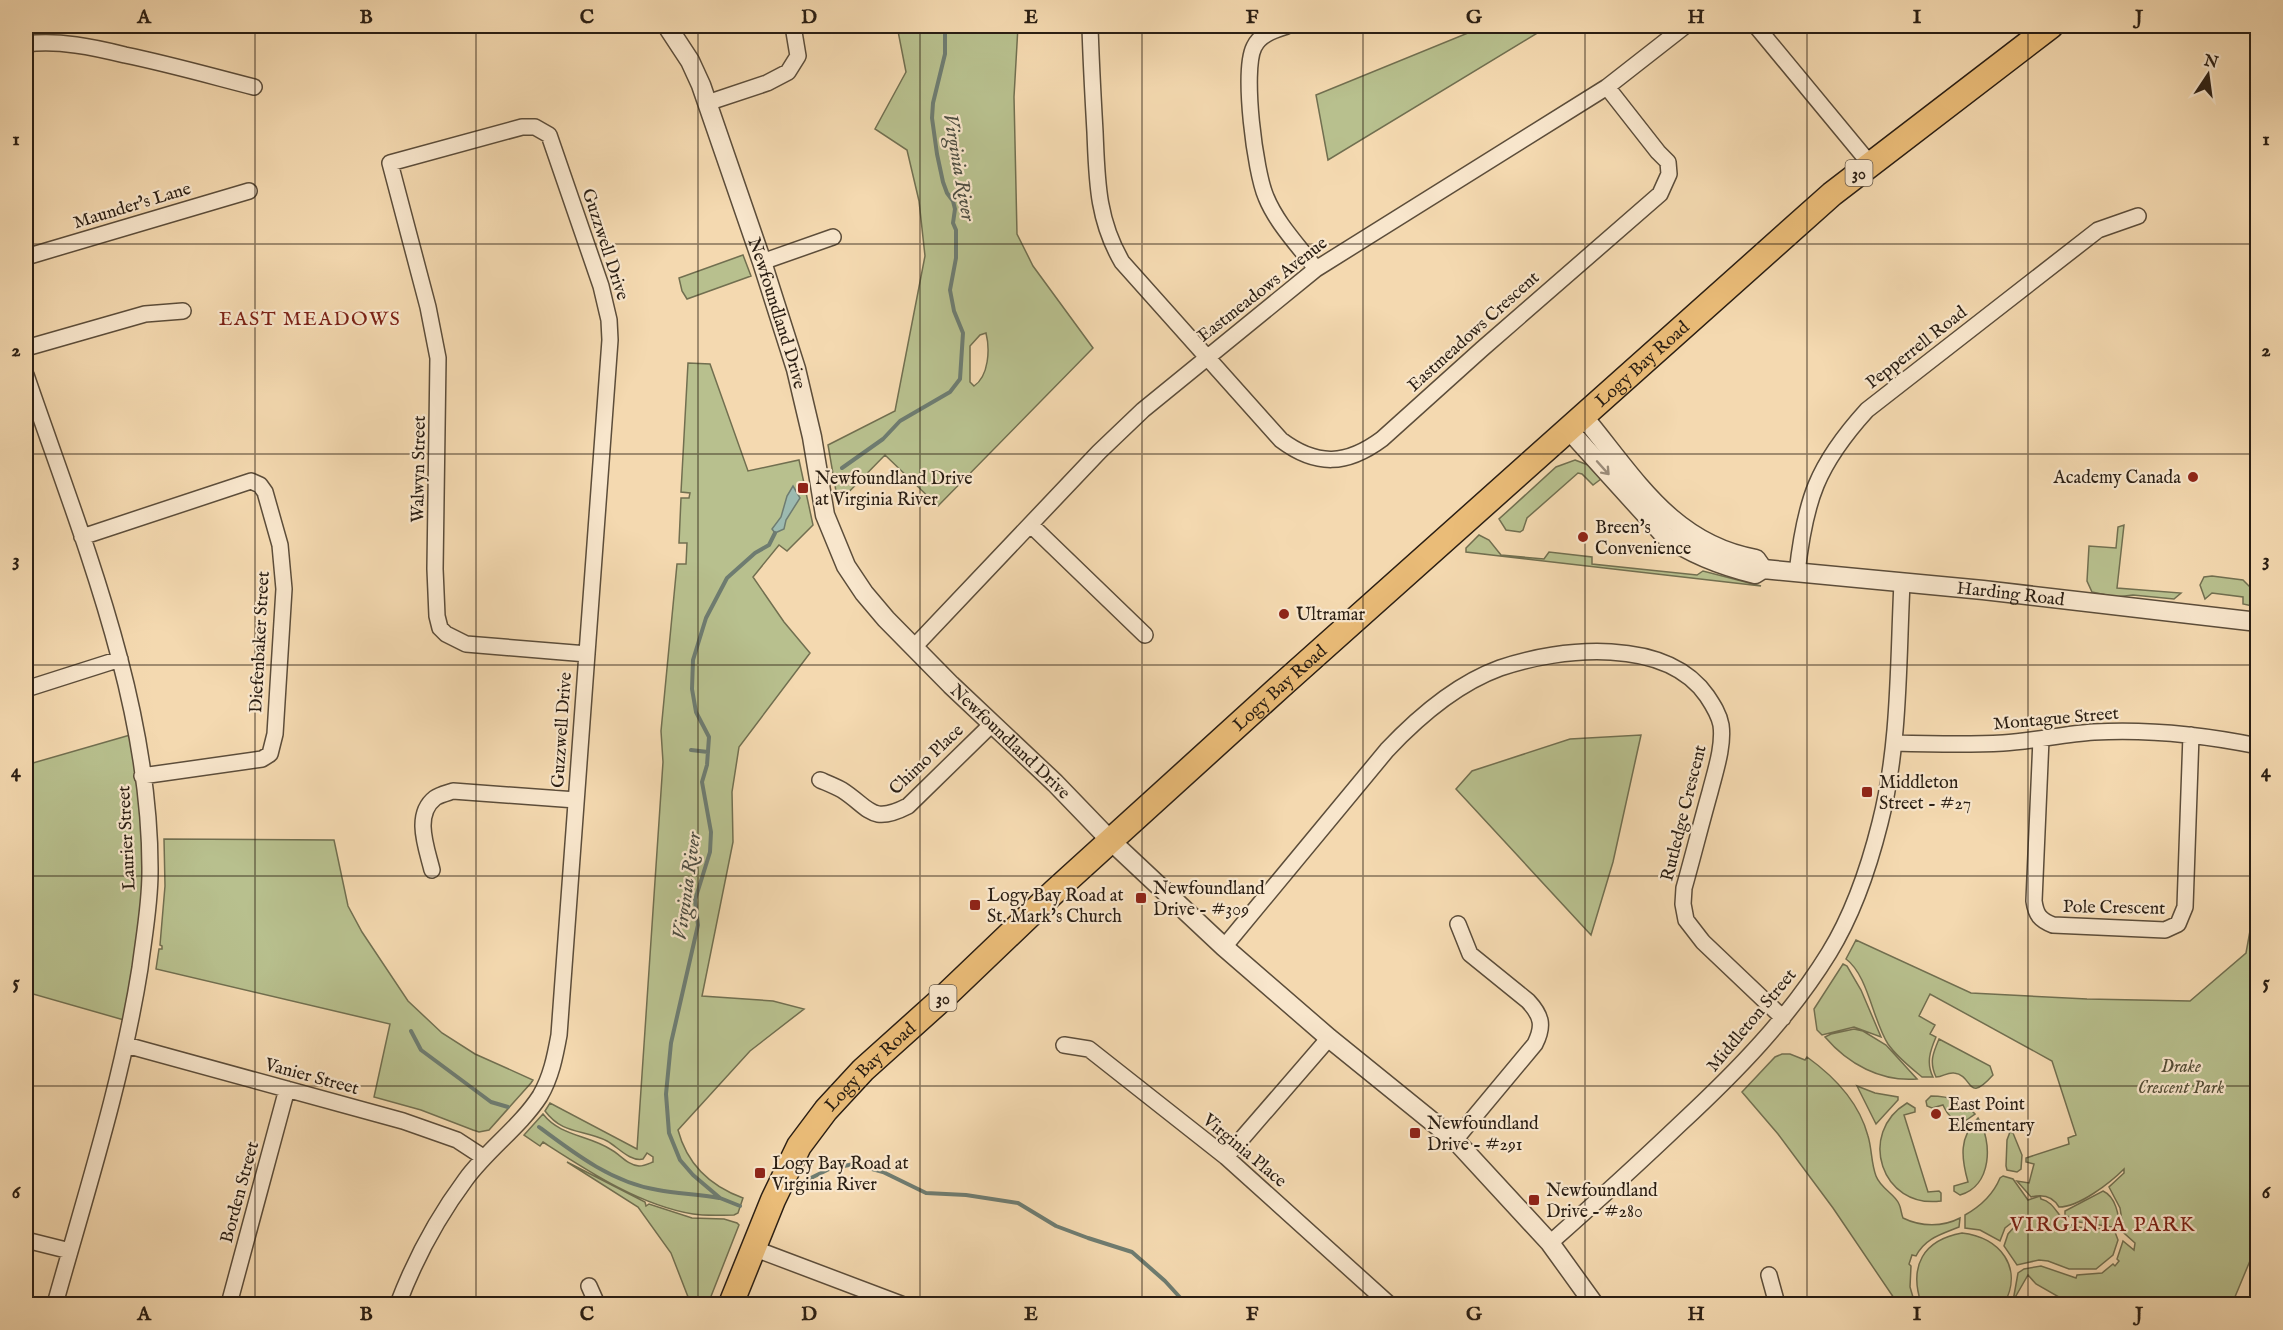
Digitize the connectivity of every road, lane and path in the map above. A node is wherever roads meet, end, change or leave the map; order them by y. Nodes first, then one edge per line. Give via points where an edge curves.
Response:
1 (667, 26) edge
2 (793, 26) edge
3 (1090, 26) edge
4 (1287, 26) edge
5 (1685, 26) edge
6 (1756, 26) edge
7 (2051, 26) edge
8 (26, 44) edge
9 (254, 87) dead end
10 (1607, 87) junction
11 (707, 103) junction
12 (535, 127) joint
13 (1870, 165) junction
14 (249, 190) dead end
15 (2138, 216) dead end
16 (833, 237) dead end
17 (26, 257) edge
18 (762, 262) junction
19 (1316, 268) junction
20 (183, 311) dead end
21 (26, 348) edge
22 (1207, 357) junction
23 (26, 375) edge
24 (1576, 422) junction
25 (1031, 525) junction
26 (82, 537) junction
27 (1797, 573) junction
28 (1902, 583) junction
29 (2258, 622) edge
30 (1145, 635) dead end
31 (915, 646) junction
32 (587, 654) junction
33 (120, 659) junction
34 (26, 689) edge
35 (992, 724) junction
36 (2191, 735) junction
37 (2041, 739) junction
38 (1894, 743) junction
39 (2258, 746) edge
40 (142, 776) junction
41 (820, 780) dead end
42 (576, 800) junction
43 (1111, 841) junction
44 (432, 870) dead end
45 (1458, 924) dead end
46 (1224, 947) junction
47 (1783, 1018) junction
48 (1329, 1038) junction
49 (126, 1045) junction
50 (1064, 1045) dead end
51 (287, 1089) junction
52 (1455, 1140) junction
53 (483, 1157) junction
54 (1226, 1157) junction
55 (757, 1239) junction
56 (26, 1240) edge
57 (1550, 1244) junction
58 (70, 1251) junction
59 (1769, 1275) dead end
60 (589, 1286) dead end
61 (881, 1301) edge
62 (56, 1305) edge
63 (229, 1305) edge
64 (398, 1305) edge
65 (597, 1305) edge
66 (731, 1305) edge
67 (901, 1305) edge
68 (1389, 1305) edge
69 (1594, 1305) edge
70 (1777, 1305) edge

1 - 11 street, Newfoundland Drive via 690,61
2 - 11 street via 798,56 788,72
3 - 22 street via 1098,195 1107,232 1122,262
4 - 19 street via 1263,36 1250,58 1256,157 1266,198
5 - 10 street, Eastmeadows Avenue
6 - 13 street
7 - 13 main road, Logy Bay Road / 30
8 - 9 street via 102,49
10 - 19 street, Eastmeadows Avenue
10 - 22 street, Eastmeadows Crescent via 1668,162 1669,174 1660,194 1366,451 1345,459 1319,459 1297,452 1281,440
11 - 18 street, Newfoundland Drive
12 - 32 street, Guzzwell Drive via 549,135 555,150 609,320 610,359
12 - 32 street, Walwyn Street via 508,129 390,163 438,358 435,569 440,628 466,644
13 - 24 main road, Logy Bay Road / 30 via 1800,222
14 - 17 street, Maunder's Lane
15 - 27 street, Pepperrell Road via 2098,230 1867,410 1843,436 1816,482 1805,518
16 - 18 street
18 - 31 street, Newfoundland Drive via 796,369 825,515 835,542 864,593
19 - 22 street, Eastmeadows Avenue
20 - 21 street via 145,314
22 - 25 street, Eastmeadows Avenue via 1099,452
23 - 26 street, Laurier Street
24 - 27 street, Harding Road via 1664,535 1683,548 1705,560 1755,574 1763,569
24 - 43 main road, Logy Bay Road / 30
25 - 30 street
25 - 31 street, Eastmeadows Avenue
26 - 33 street, Laurier Street
26 - 40 street, Diefenbaker Street via 251,482 265,492 280,545 284,589 275,734 270,754 262,759
27 - 28 street, Harding Road
28 - 29 street, Harding Road
28 - 38 street, Middleton Street
31 - 35 street, Newfoundland Drive
32 - 42 street, Guzzwell Drive
33 - 34 street
33 - 40 street, Laurier Street
35 - 41 street, Chimo Place via 908,806 891,815 876,814 842,789
35 - 43 street, Newfoundland Drive
36 - 37 street, Montague Street via 2116,732
36 - 37 street, Pole Crescent via 2185,907 2178,924 2165,930 2053,925 2042,921 2035,912
36 - 39 street, Montague Street
37 - 38 street, Montague Street via 1966,745
38 - 47 street, Middleton Street via 1881,821 1859,889 1830,952
40 - 49 street, Laurier Street via 149,839 149,897
42 - 44 street via 453,791 435,799 424,813 423,833
42 - 53 street, Guzzwell Drive via 555,1061 537,1100
43 - 46 street, Newfoundland Drive
43 - 55 main road, Logy Bay Road / 30 via 856,1077 813,1126 788,1165
45 - 52 street via 1470,954 1528,1001 1542,1027 1535,1044
46 - 47 street, Rutledge Crescent via 1387,750 1435,704 1466,684 1509,666 1566,654 1630,655 1661,661 1682,671 1700,686 1715,708 1721,742 1684,888 1686,920 1703,942
46 - 48 street, Newfoundland Drive
47 - 57 street, Middleton Street via 1731,1076
48 - 52 street, Newfoundland Drive
48 - 54 street
49 - 51 street, Vanier Street
49 - 58 street, Laurier Street
50 - 54 street, Virginia Place via 1089,1049
51 - 53 street, Vanier Street via 430,1130 457,1140
51 - 63 street, Borden Street
52 - 57 street, Newfoundland Drive
53 - 64 street, Guzzwell Drive via 426,1239
54 - 68 street, Virginia Place
55 - 61 street
55 - 66 main road, Logy Bay Road / 30
56 - 58 street
57 - 69 street, Newfoundland Drive
58 - 62 street, Laurier Street
59 - 70 street
60 - 65 street
61 - 67 street

